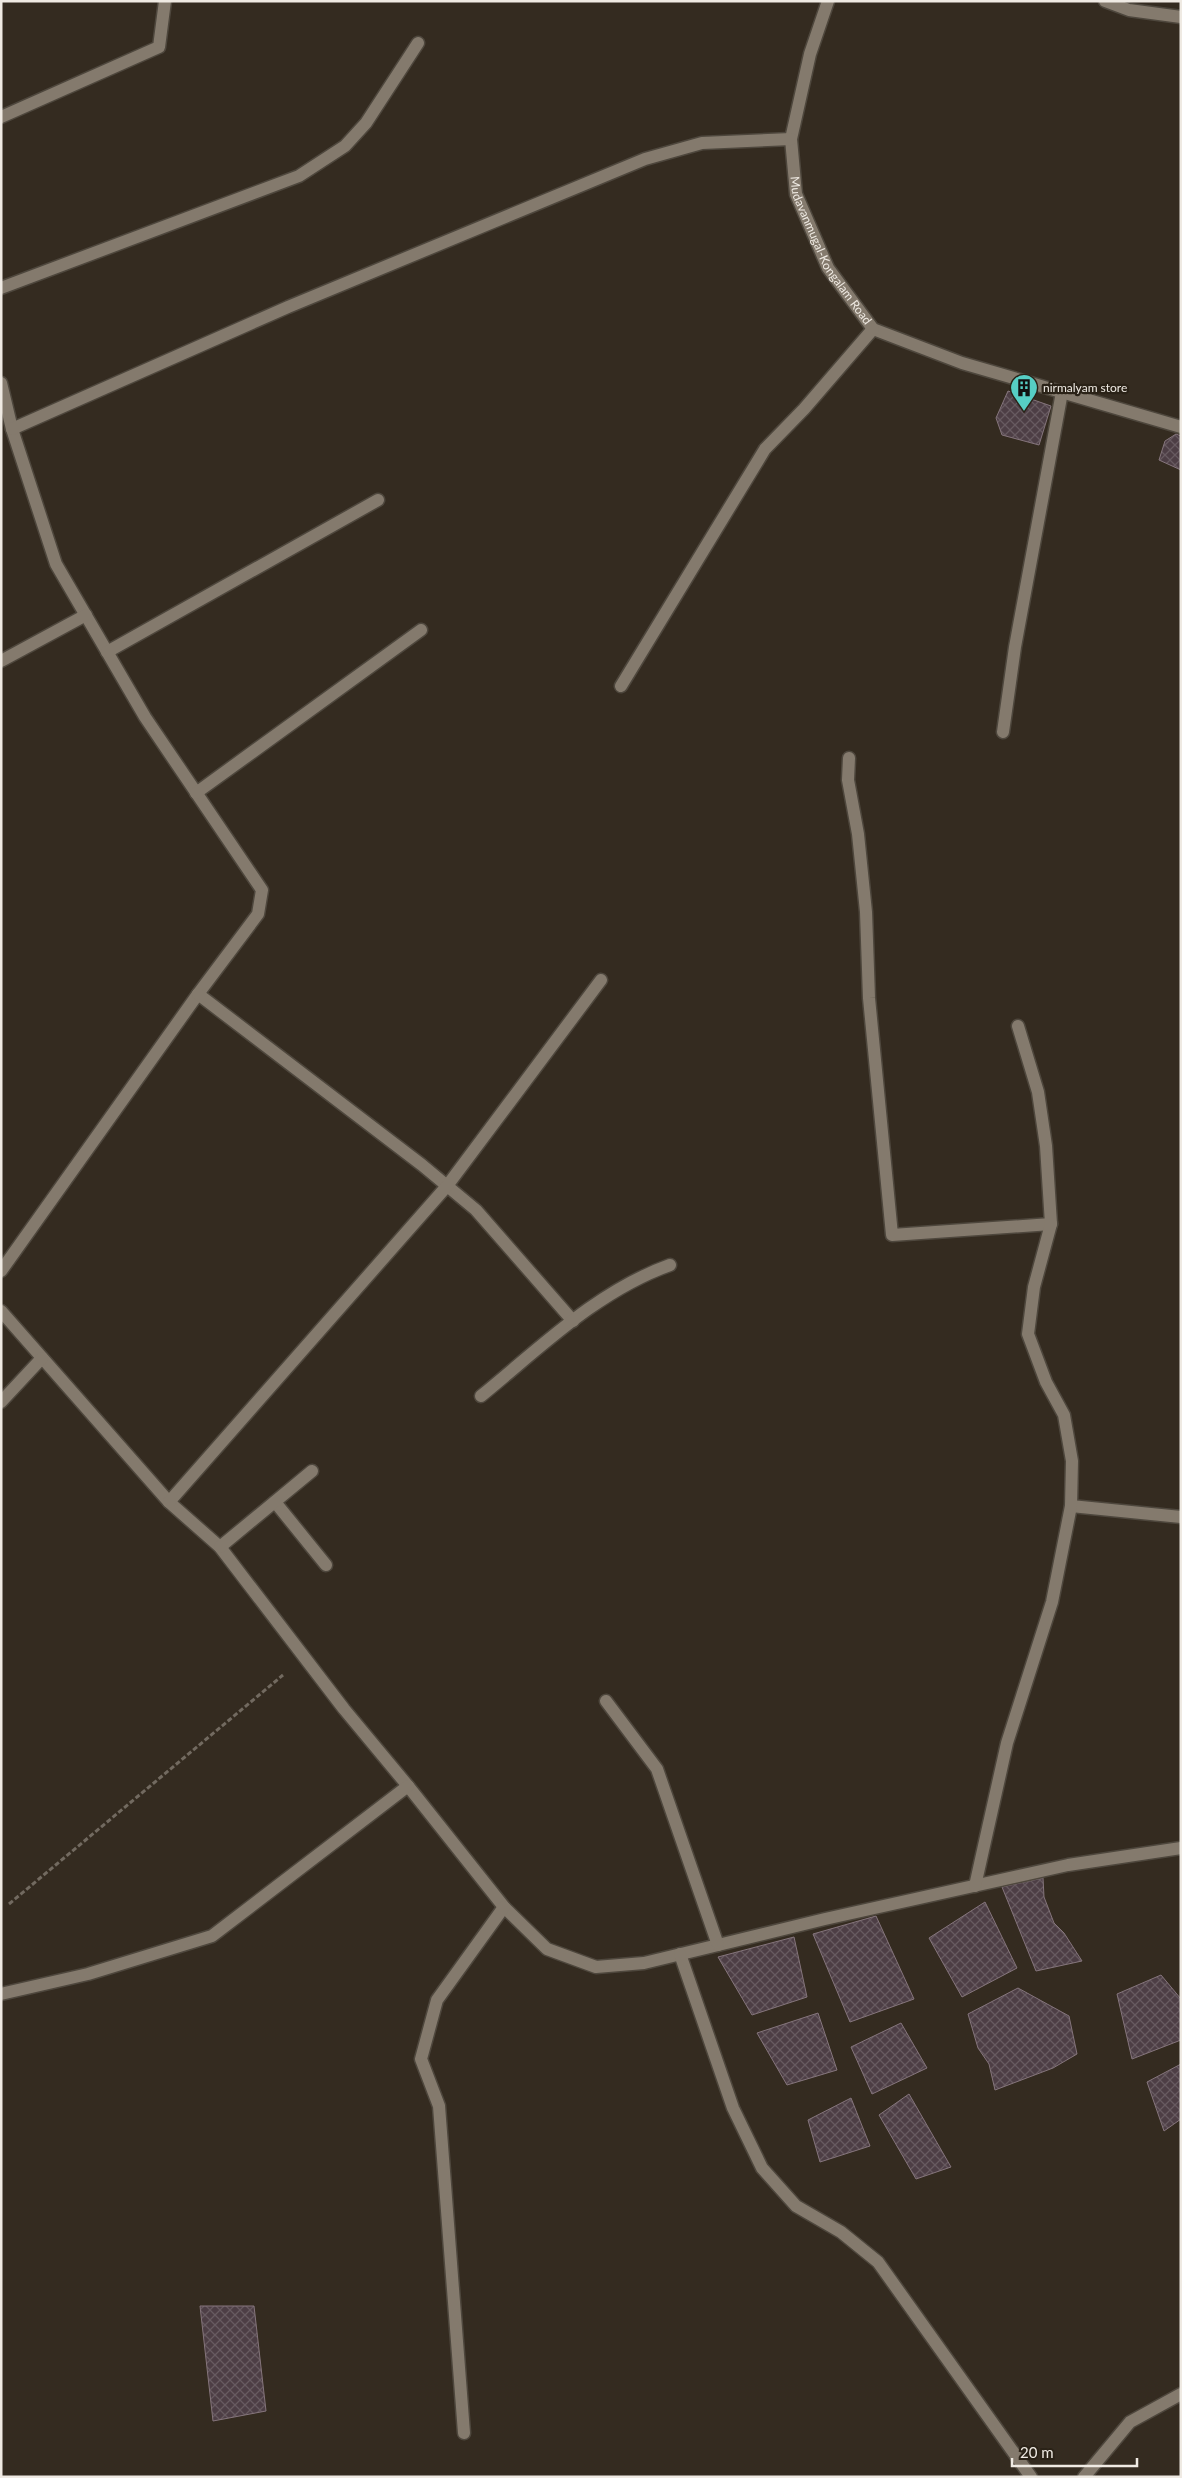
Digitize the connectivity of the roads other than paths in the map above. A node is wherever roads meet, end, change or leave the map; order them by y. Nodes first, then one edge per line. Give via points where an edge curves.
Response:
1 (166, 1) edge
2 (828, 1) edge
3 (1105, 1) edge
4 (1181, 17) edge
5 (418, 43) dead end
6 (1, 117) edge
7 (791, 139) junction
8 (1, 288) edge
9 (873, 329) junction
10 (1, 383) edge
11 (1062, 392) junction
12 (1181, 427) edge
13 (12, 429) junction
14 (378, 500) dead end
15 (86, 615) junction
16 (421, 630) dead end
17 (107, 652) junction
18 (1, 661) edge
19 (621, 686) dead end
20 (1003, 732) dead end
21 (849, 758) dead end
22 (196, 792) junction
23 (601, 980) dead end
24 (198, 994) junction
25 (1018, 1026) dead end
26 (447, 1186) junction
27 (1051, 1224) junction
28 (670, 1265) dead end
29 (1, 1271) edge
30 (1, 1311) edge
31 (573, 1321) junction
32 (42, 1358) junction
33 (481, 1396) dead end
34 (1, 1402) edge
35 (312, 1471) dead end
36 (169, 1502) junction
37 (275, 1502) junction
38 (1072, 1506) junction
39 (1181, 1517) edge
40 (220, 1548) junction
41 (326, 1565) dead end
42 (606, 1700) dead end
43 (408, 1786) junction
44 (1181, 1848) edge
45 (975, 1886) junction
46 (504, 1908) junction
47 (718, 1945) junction
48 (680, 1954) junction
49 (1, 1994) edge
50 (1181, 2394) edge
51 (464, 2433) dead end
52 (1031, 2477) edge
53 (1084, 2477) edge

1 - 6 street via 160,47
2 - 7 street, Mudavanmugal-Kongalam Road via 810,54
3 - 4 street via 1129,10
5 - 8 street via 366,122 345,146 299,176
7 - 9 street, Mudavanmugal-Kongalam Road via 796,194 828,268
7 - 13 street via 702,143 645,159 288,307
9 - 11 street, Mudavanmugal-Kongalam Road via 962,363
9 - 19 street via 765,450
10 - 13 street
11 - 12 street, Mudavanmugal-Kongalam Road
11 - 20 street via 1015,647
13 - 15 street via 56,564
14 - 17 street
15 - 17 street
15 - 18 street
16 - 22 street
17 - 22 street via 145,717
21 - 27 street via 848,780 858,834 866,912 869,998 892,1235
22 - 24 street via 262,890 258,914
23 - 26 street
24 - 26 street
24 - 29 street
25 - 27 street via 1038,1092 1046,1146
26 - 31 street via 476,1210
26 - 36 street
27 - 38 street via 1034,1287 1028,1334 1046,1382 1064,1415 1072,1460
28 - 31 street via 648,1273 592,1305
30 - 32 street
31 - 33 street
32 - 34 street
32 - 36 street
35 - 37 street
36 - 40 street
37 - 40 street
37 - 41 street
38 - 39 street
38 - 45 street via 1052,1602 1008,1743
40 - 43 street
42 - 47 street via 657,1769
43 - 46 street
43 - 49 street via 212,1936 88,1974
44 - 45 street via 1068,1865
45 - 47 street
46 - 48 street via 547,1949 596,1967 644,1963
46 - 51 street via 437,2000 422,2059 439,2106
47 - 48 street
48 - 52 street via 734,2108 762,2168 796,2206 842,2232 878,2262
50 - 53 street via 1130,2422

